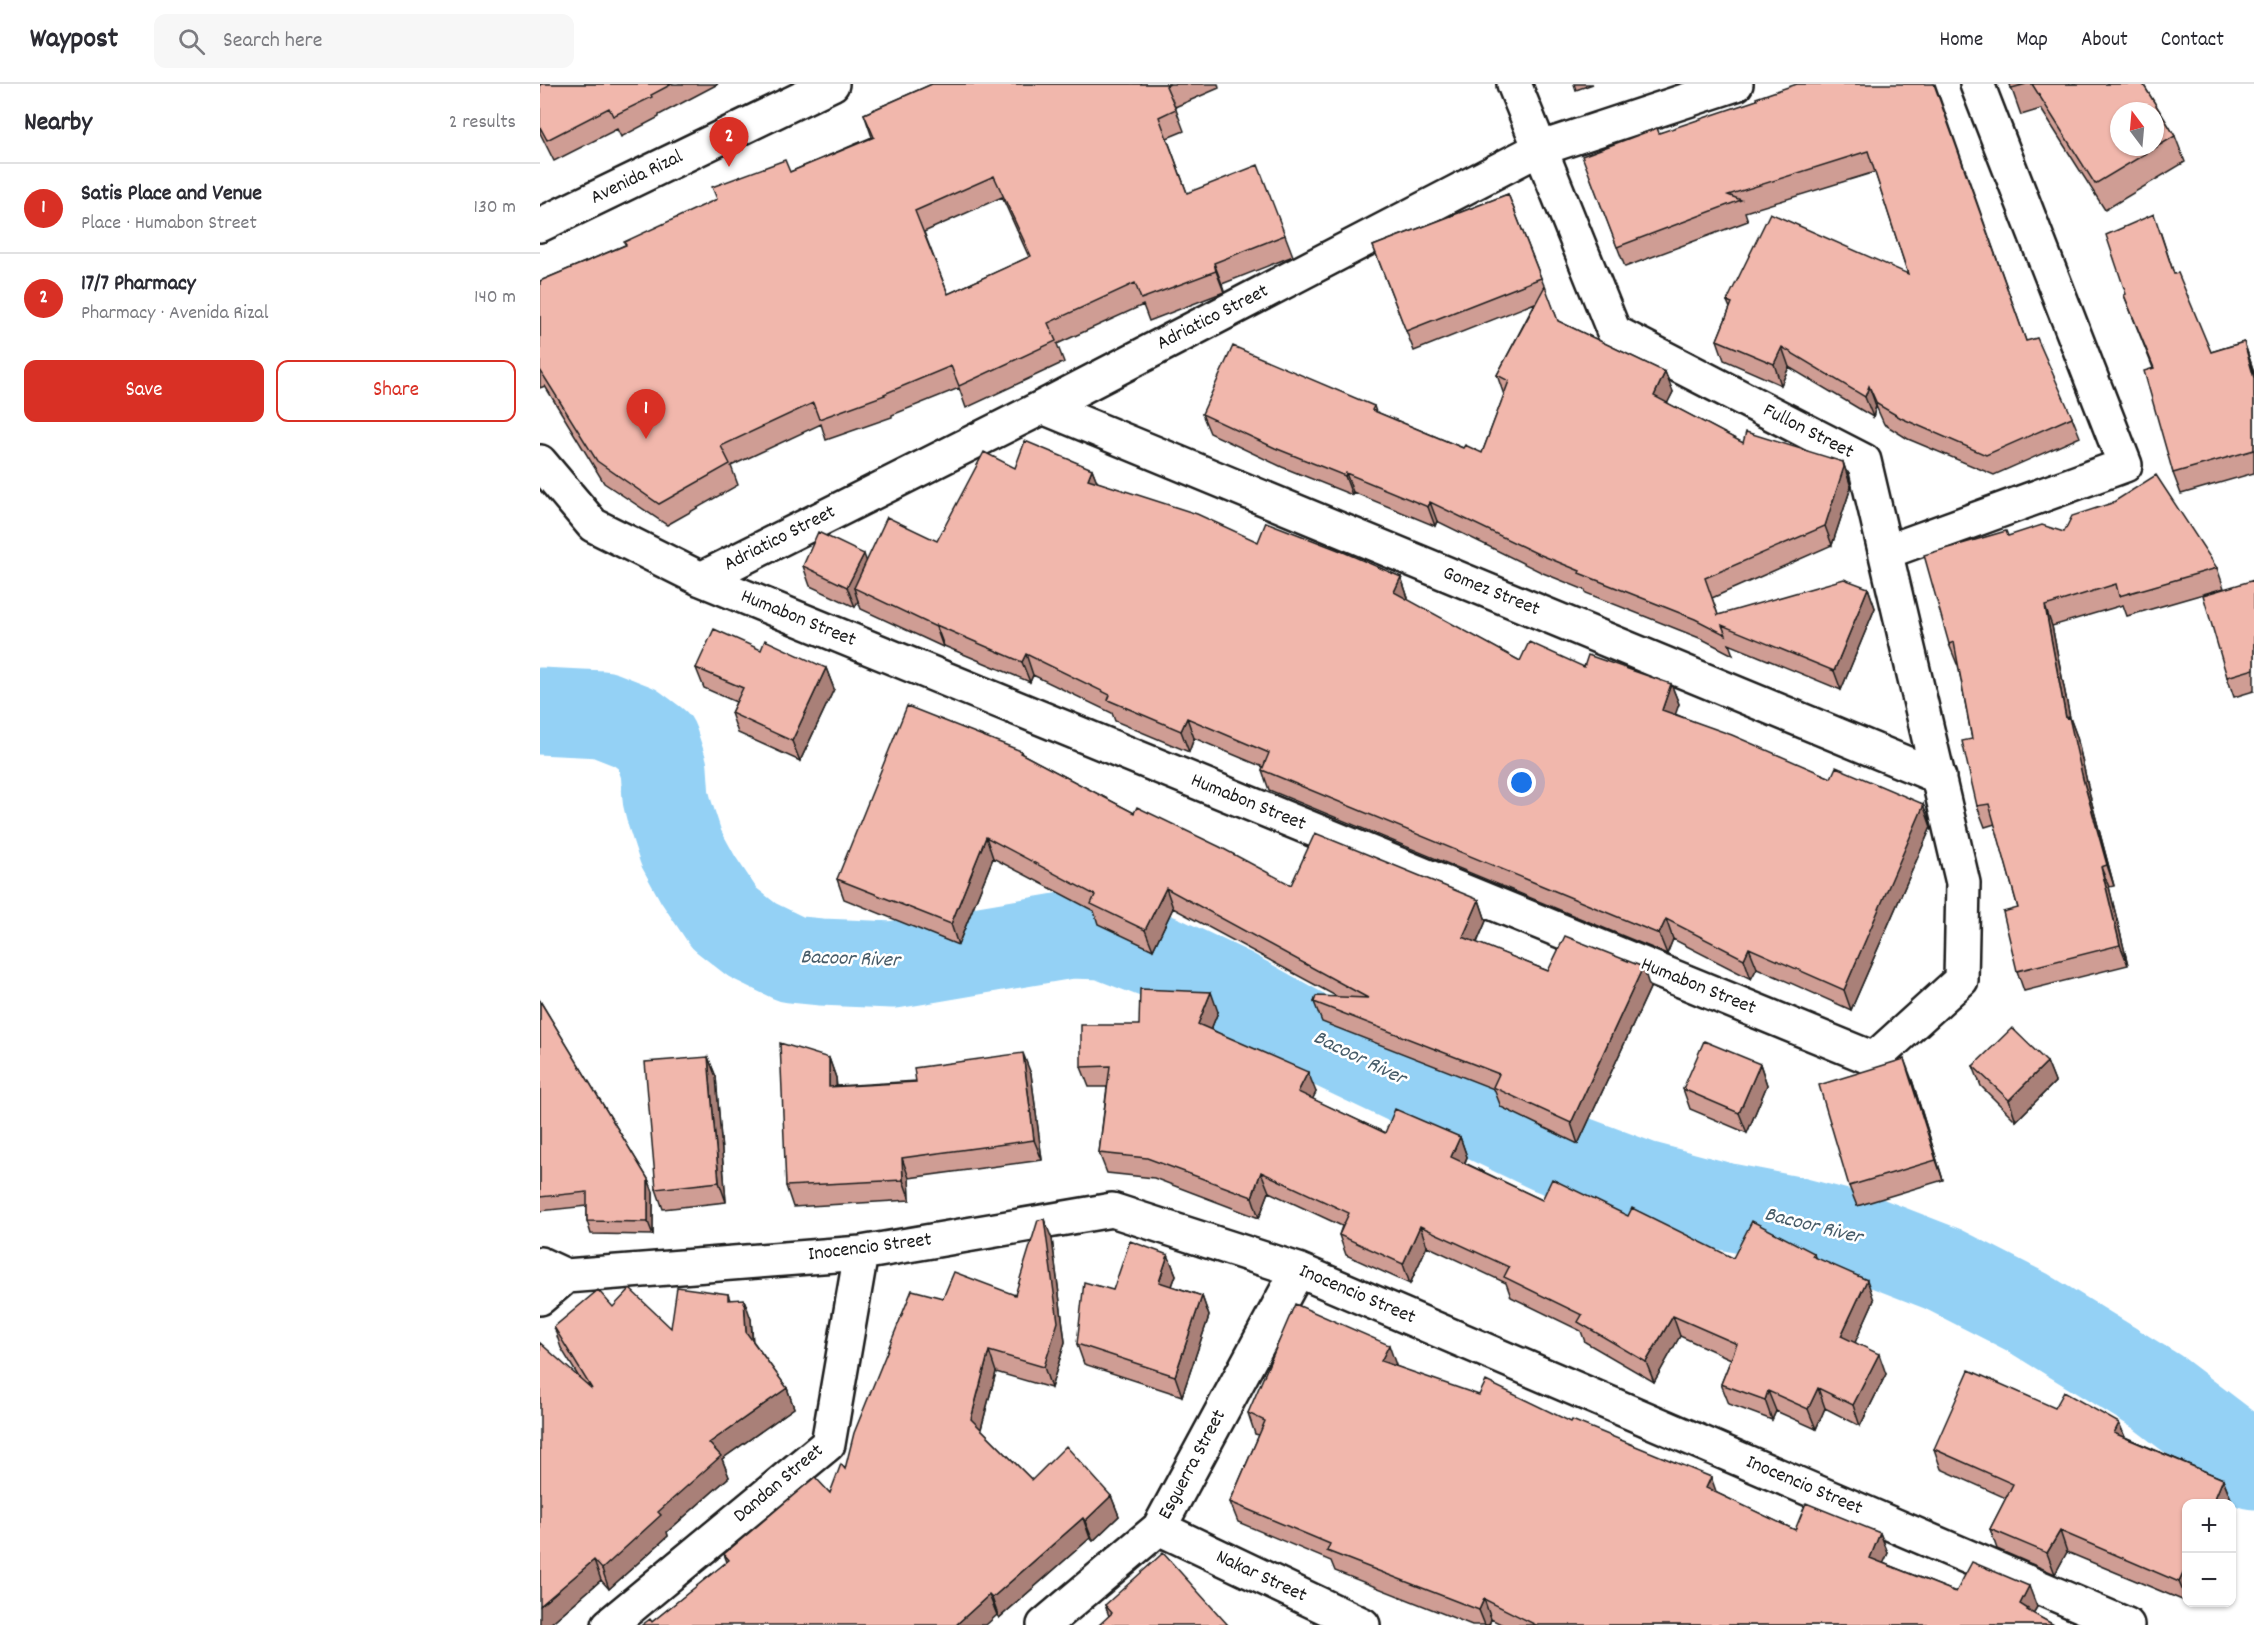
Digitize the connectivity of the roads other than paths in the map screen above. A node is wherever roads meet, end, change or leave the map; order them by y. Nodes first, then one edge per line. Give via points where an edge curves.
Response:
1 (832, 84) edge
2 (1514, 84) edge
3 (1736, 84) edge
4 (1977, 84) edge
5 (1539, 149) junction
6 (540, 225) edge
7 (1043, 407) junction
8 (540, 462) edge
9 (1886, 552) junction
10 (702, 579) junction
11 (1939, 777) junction
12 (1962, 980) joint
13 (861, 1252) junction
14 (1298, 1269) junction
15 (553, 1270) edge
16 (540, 1298) edge
17 (1159, 1528) junction
18 (609, 1625) edge
19 (1044, 1625) edge
20 (1363, 1625) edge
21 (2127, 1625) edge

1 - 6 street, Avenida Rizal
2 - 5 street, Fullon Street
3 - 5 street, Adriatico Street
4 - 9 street via 2126,465
5 - 7 street, Adriatico Street
5 - 9 street, Fullon Street via 1614,332 1864,461
7 - 10 street, Adriatico Street
7 - 11 street, Gomez Street
8 - 10 street, Humabon Street via 593,525
9 - 11 street, Fullon Street
10 - 12 street, Humabon Street via 1874,1059
11 - 12 street, Fullon Street via 1963,884
13 - 14 street, Inocencio Street via 1112,1210
13 - 15 street, Inocencio Street
13 - 18 street, Dandan Street via 828,1444
14 - 17 street, Esguerra Street
14 - 21 street, Inocencio Street
15 - 16 street
17 - 19 street, Esguerra Street
17 - 20 street, Nakar Street

